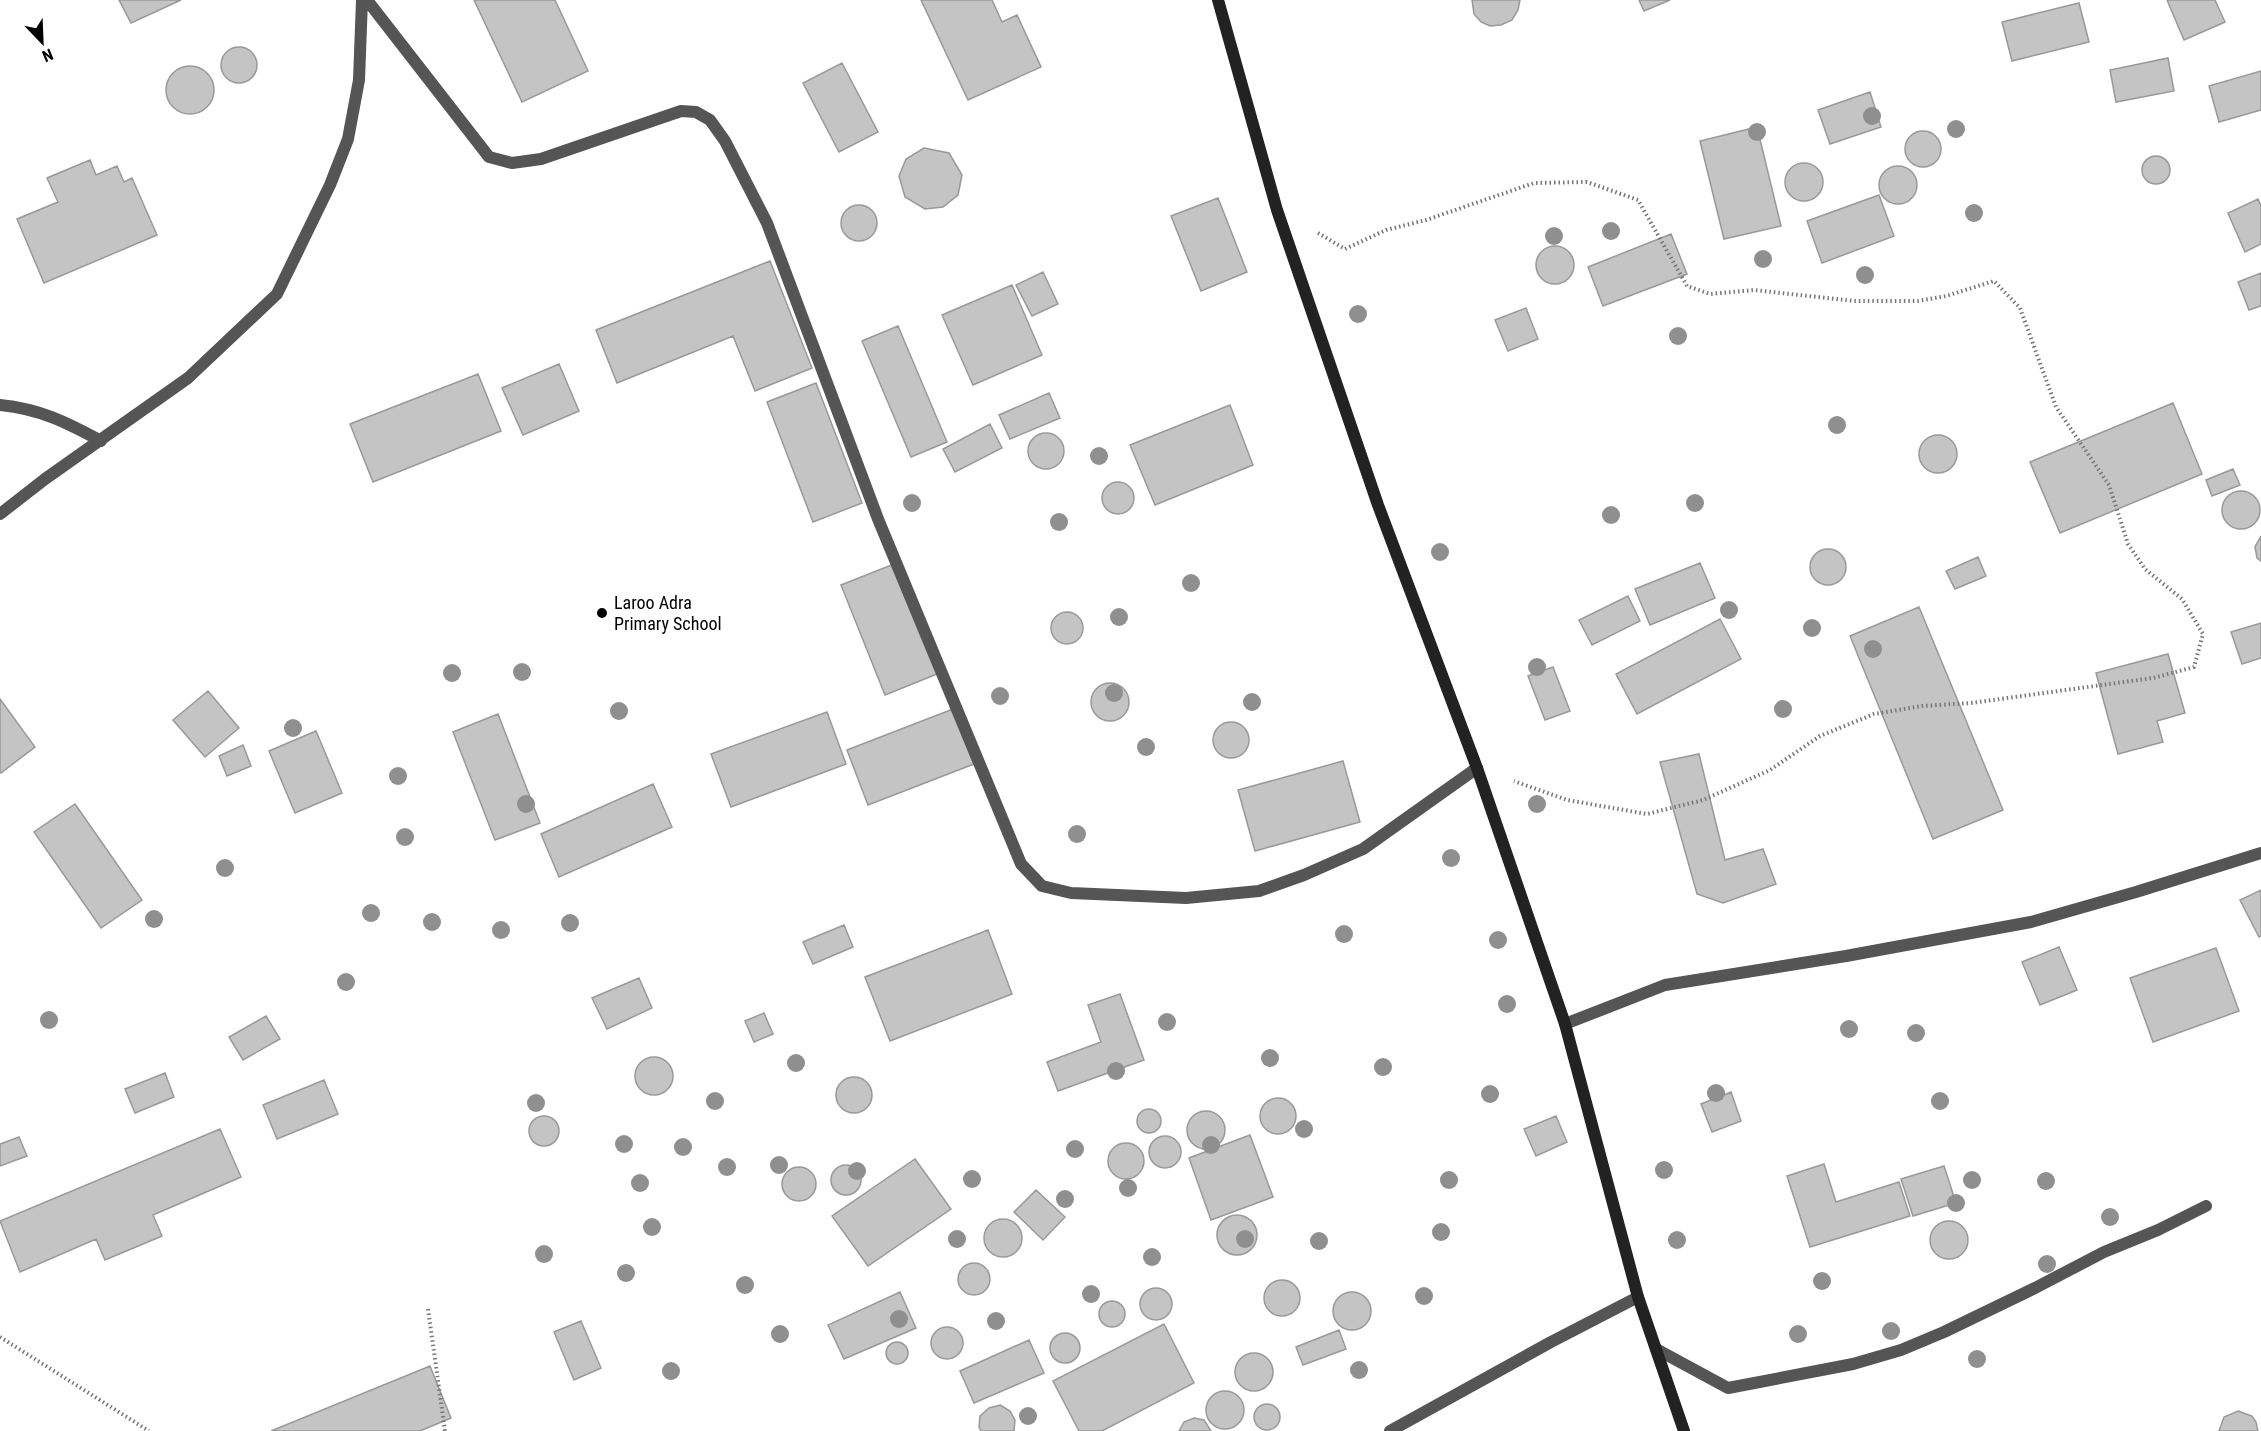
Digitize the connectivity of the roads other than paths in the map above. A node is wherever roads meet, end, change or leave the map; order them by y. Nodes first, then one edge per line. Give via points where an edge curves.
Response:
1 (362, 0) edge
2 (368, 0) edge
3 (1218, 0) edge
4 (0, 405) edge
5 (101, 441) junction
6 (0, 514) edge
7 (1477, 768) junction
8 (2261, 853) edge
9 (1564, 1024) junction
10 (2206, 1206) dead end
11 (1638, 1297) junction
12 (1656, 1349) junction
13 (1390, 1431) edge
14 (1684, 1431) edge

1 - 5 street via 359,80 348,139 277,294 188,378
2 - 7 street via 489,157 512,163 541,159 681,111 696,112 710,120 767,223 878,519 1009,836 1021,864 1042,886 1071,893 1186,898 1259,891 1363,849
3 - 7 street via 1278,210 1378,505
4 - 5 street via 59,418
5 - 6 street
7 - 9 street
8 - 9 street via 2031,922 1665,985
9 - 11 street
10 - 12 street via 1944,1332 1853,1364 1728,1388
11 - 12 street
11 - 13 street
12 - 14 street

